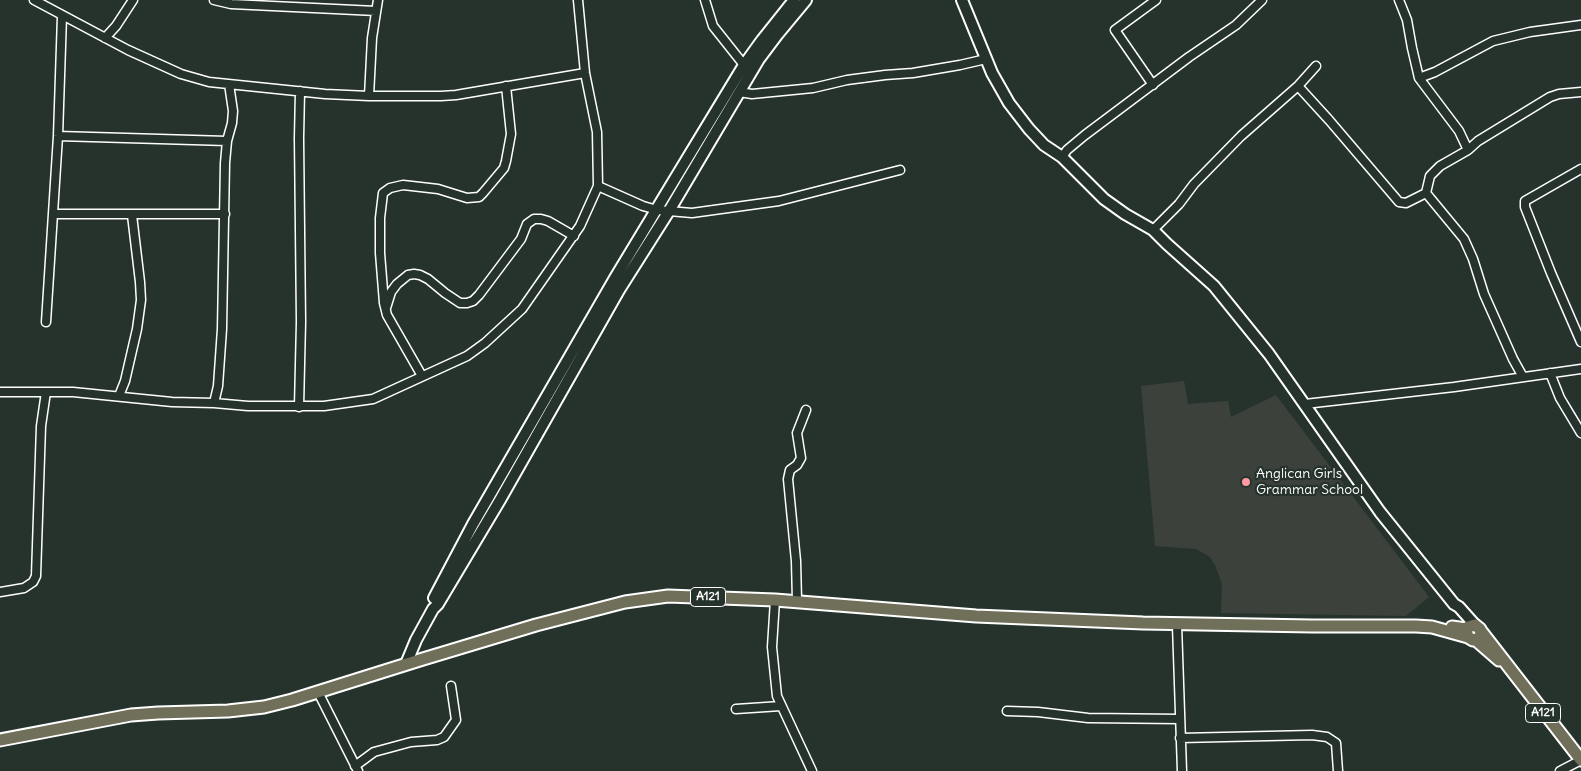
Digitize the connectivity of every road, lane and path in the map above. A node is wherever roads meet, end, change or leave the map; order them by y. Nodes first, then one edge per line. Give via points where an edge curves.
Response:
1 (34, 0) edge
2 (133, 0) edge
3 (214, 0) edge
4 (378, 0) edge
5 (578, 0) edge
6 (705, 0) edge
7 (794, 0) edge
8 (806, 0) edge
9 (962, 0) edge
10 (1156, 0) edge
11 (1262, 0) edge
12 (1400, 0) edge
13 (1146, 2) edge
14 (376, 11) junction
15 (62, 16) junction
16 (1581, 25) edge
17 (105, 38) junction
18 (986, 59) junction
19 (744, 65) junction
20 (1316, 66) dead end
21 (585, 72) junction
22 (1419, 78) junction
23 (229, 84) junction
24 (1153, 85) junction
25 (506, 86) junction
26 (1298, 86) junction
27 (300, 91) junction
28 (739, 92) junction
29 (1581, 92) edge
30 (369, 96) junction
31 (58, 136) junction
32 (227, 141) junction
33 (1468, 150) junction
34 (1062, 157) junction
35 (1581, 169) edge
36 (900, 170) dead end
37 (598, 186) junction
38 (1426, 192) junction
39 (657, 210) junction
40 (669, 211) junction
41 (53, 214) junction
42 (225, 214) junction
43 (132, 215) junction
44 (1153, 230) junction
45 (574, 236) junction
46 (386, 309) junction
47 (46, 322) dead end
48 (1581, 342) edge
49 (1581, 369) edge
50 (1550, 373) junction
51 (422, 376) junction
52 (1523, 377) junction
53 (0, 392) edge
54 (46, 392) junction
55 (119, 396) junction
56 (214, 403) junction
57 (1305, 404) junction
58 (299, 406) junction
59 (806, 410) dead end
60 (1581, 433) edge
61 (0, 592) edge
62 (775, 600) junction
63 (796, 602) junction
64 (432, 609) junction
65 (1177, 625) junction
66 (1472, 632) junction
67 (406, 664) junction
68 (451, 686) dead end
69 (318, 692) junction
70 (781, 706) junction
71 (736, 709) dead end
72 (1007, 711) dead end
73 (1180, 720) junction
74 (1180, 738) junction
75 (0, 740) edge
76 (1581, 760) edge
77 (357, 769) edge
78 (812, 771) edge
79 (1182, 771) edge
80 (1338, 771) edge
81 (1560, 771) edge

1 - 15 street
2 - 17 street
3 - 14 street via 231,4
4 - 14 street
5 - 21 street
6 - 19 street via 713,26
7 - 19 main road
8 - 28 main road via 777,35
9 - 18 main road
10 - 13 street
11 - 24 street via 1236,25
12 - 22 street
13 - 24 street via 1114,30
14 - 30 street
15 - 17 street
15 - 31 street
16 - 22 street via 1500,39
17 - 23 street via 181,74
18 - 28 street via 813,88 752,94
18 - 34 main road via 1004,96 1029,129
19 - 39 main road
20 - 26 street
21 - 25 street
21 - 37 street via 597,132
22 - 33 street via 1459,131
23 - 27 street
23 - 32 street via 233,111
24 - 34 street via 1084,135
25 - 30 street via 440,96
25 - 46 street via 511,134 506,161 504,168 479,197 467,198 438,189 403,185 383,193 380,253
26 - 38 street via 1399,202 1406,203
26 - 44 street via 1240,136
27 - 30 street
27 - 58 street
28 - 40 main road
29 - 33 street via 1558,94 1541,102
31 - 32 street
31 - 41 street
32 - 42 street
33 - 38 street via 1440,166 1430,176
34 - 44 main road via 1104,198
35 - 48 street via 1525,201
36 - 40 street via 762,204 692,213
37 - 39 street
37 - 45 street
38 - 52 street via 1464,240 1484,294
39 - 40 street
39 - 64 main road via 473,524 432,602
40 - 64 main road via 619,290 500,500
41 - 43 street
41 - 47 street
42 - 43 street
42 - 56 street via 222,329
43 - 55 street via 141,300 137,329
44 - 57 main road via 1230,304
45 - 46 street via 541,218 534,219 527,224 521,239 473,301 460,303 428,279 414,274 397,284
45 - 51 street via 522,309 501,329 467,356
46 - 51 street
49 - 50 street
50 - 52 street
50 - 60 street via 1560,398
51 - 58 street via 373,399
52 - 57 street
53 - 54 street
54 - 55 street
54 - 61 street via 41,426 36,576 24,588
55 - 56 street
56 - 58 street
57 - 66 main road via 1380,512 1454,604 1459,606
59 - 63 street via 797,433 801,458 790,470 788,479 796,561
62 - 63 main road, A121
62 - 67 main road, A121 via 694,596 640,599 536,625
62 - 70 street via 772,647
63 - 65 main road, A121 via 976,616
64 - 67 main road
65 - 66 main road, A121 via 1442,626
65 - 73 street
66 - 76 main road, A121 via 1490,640
67 - 69 main road, A121
68 - 77 street via 456,720 444,737 374,752
69 - 75 main road, A121 via 264,707 132,715
69 - 77 street
70 - 71 street
70 - 78 street
72 - 73 street via 1088,718
73 - 74 street
74 - 79 street
74 - 80 street via 1327,736 1336,743
76 - 81 street

